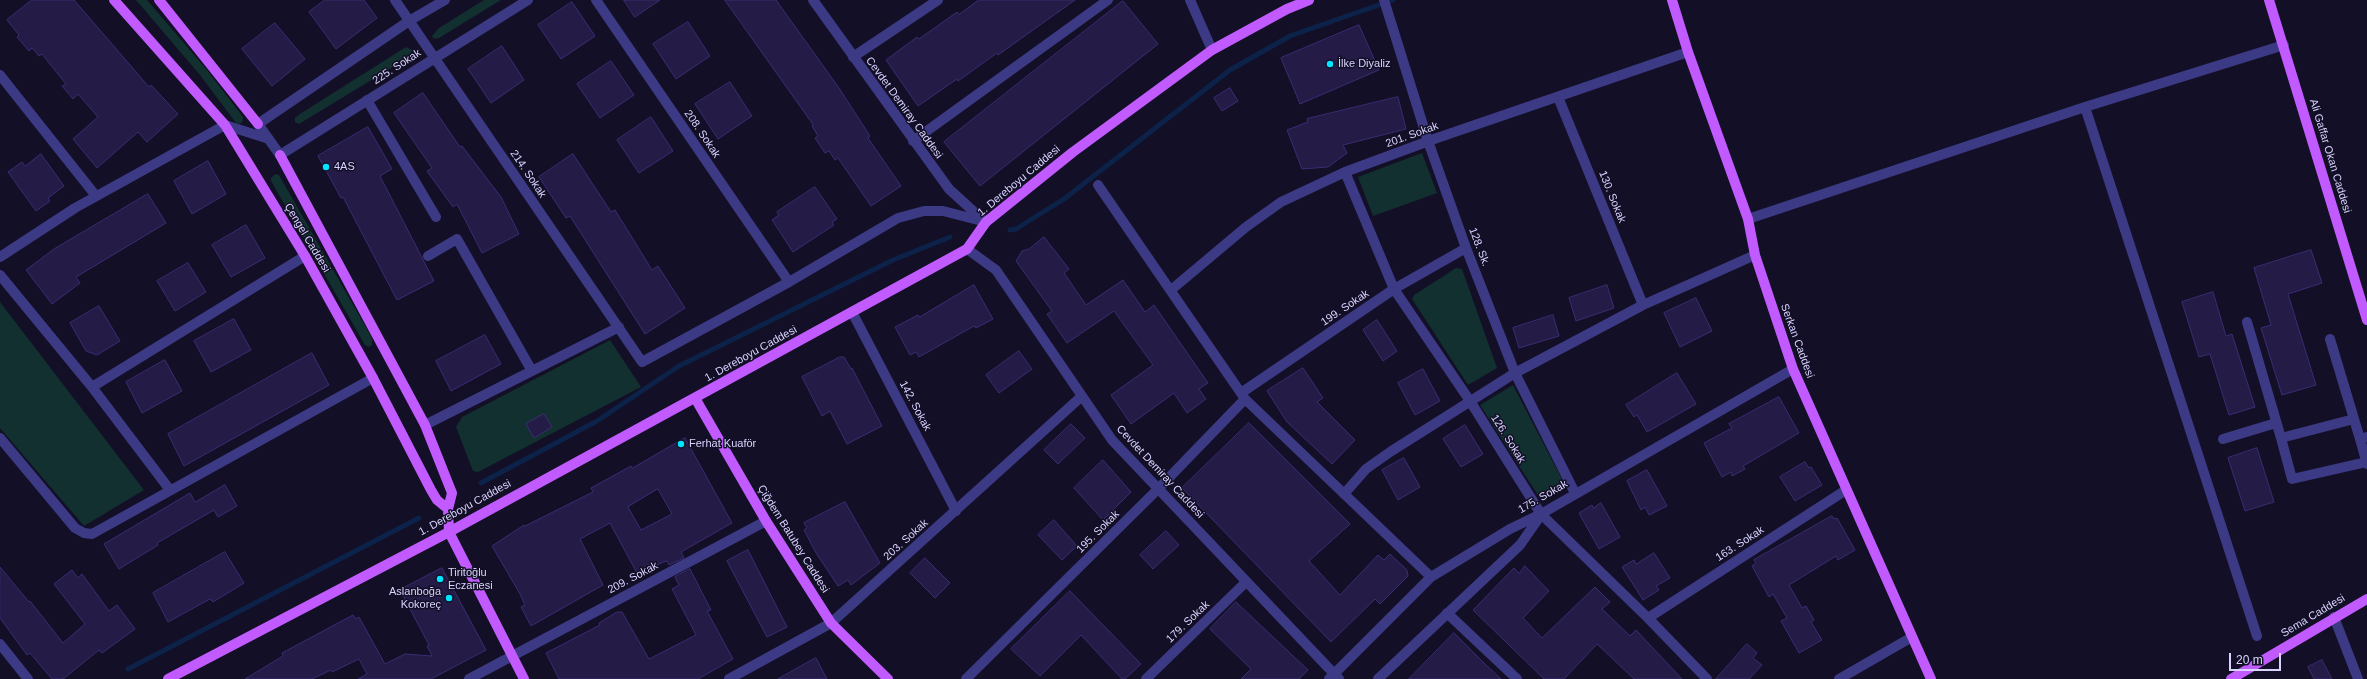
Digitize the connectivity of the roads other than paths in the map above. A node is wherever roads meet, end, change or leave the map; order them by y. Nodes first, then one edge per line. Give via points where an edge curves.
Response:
1 (114, 0) edge
2 (159, 0) edge
3 (395, 0) edge
4 (445, 0) edge
5 (528, 0) edge
6 (596, 0) edge
7 (813, 0) edge
8 (938, 0) edge
9 (1108, 0) edge
10 (1190, 0) edge
11 (1310, 0) edge
12 (1384, 0) edge
13 (1672, 0) edge
14 (2269, 0) edge
15 (409, 21) junction
16 (2284, 45) junction
17 (1212, 50) junction
18 (1688, 52) junction
19 (434, 57) junction
20 (853, 57) junction
21 (0, 75) edge
22 (1558, 97) junction
23 (367, 100) junction
24 (2085, 106) junction
25 (258, 124) junction
26 (224, 125) junction
27 (269, 139) junction
28 (913, 141) junction
29 (1428, 142) junction
30 (280, 155) junction
31 (1344, 172) junction
32 (1098, 185) dead end
33 (96, 196) junction
34 (436, 217) dead end
35 (1748, 219) junction
36 (986, 222) junction
37 (1466, 248) junction
38 (967, 249) junction
39 (1755, 255) junction
40 (305, 256) junction
41 (428, 256) dead end
42 (0, 257) edge
43 (0, 275) edge
44 (789, 282) junction
45 (1394, 289) junction
46 (1171, 290) junction
47 (1643, 306) junction
48 (852, 312) junction
49 (2367, 320) edge
50 (2247, 322) dead end
51 (619, 327) junction
52 (2330, 339) dead end
53 (1793, 368) junction
54 (532, 371) junction
55 (1515, 373) junction
56 (373, 378) junction
57 (92, 387) junction
58 (1082, 396) junction
59 (1243, 396) junction
60 (695, 398) junction
61 (1470, 401) junction
62 (2354, 419) junction
63 (2276, 423) junction
64 (425, 425) junction
65 (0, 438) edge
66 (2280, 438) junction
67 (2363, 438) edge
68 (2223, 439) dead end
69 (2367, 463) edge
70 (1158, 489) junction
71 (170, 490) junction
72 (1846, 490) junction
73 (1575, 493) junction
74 (1344, 494) junction
75 (448, 509) junction
76 (956, 511) junction
77 (1541, 514) junction
78 (766, 522) junction
79 (449, 532) junction
80 (1431, 577) junction
81 (1246, 582) junction
82 (2367, 598) edge
83 (1447, 613) junction
84 (2334, 617) junction
85 (1648, 618) junction
86 (831, 623) junction
87 (1912, 636) junction
88 (2257, 636) dead end
89 (0, 644) edge
90 (512, 656) junction
91 (180, 676) edge
92 (1334, 677) edge
93 (28, 679) edge
94 (168, 679) edge
95 (469, 679) edge
96 (524, 679) edge
97 (729, 679) edge
98 (888, 679) edge
99 (966, 679) edge
100 (1146, 679) edge
101 (1378, 679) edge
102 (1517, 679) edge
103 (1707, 679) edge
104 (1839, 679) edge
105 (1931, 679) edge
106 (2231, 679) edge
107 (2358, 679) edge

1 - 26 main road, Çengel Caddesi
2 - 25 main road
3 - 15 street, 214. Sokak
4 - 15 street
5 - 19 street, 225. Sokak
6 - 44 street, 208. Sokak
7 - 20 street, Cevdet Demiray Caddesi
8 - 20 street
9 - 28 street
10 - 17 street
11 - 17 main road, 1. Dereboyu Caddesi via 1287,9
12 - 29 street, 128. Sk.
13 - 18 main road, Serkan Caddesi
14 - 16 main road, Ali Gaffar Okan Caddesi
15 - 19 street, 214. Sokak
15 - 25 street
16 - 24 street
16 - 49 main road, Ali Gaffar Okan Caddesi
17 - 36 main road, 1. Dereboyu Caddesi via 1073,152
18 - 22 street, 201. Sokak
18 - 35 main road, Serkan Caddesi
19 - 23 street, 225. Sokak
19 - 51 street, 214. Sokak
20 - 28 street, Cevdet Demiray Caddesi
21 - 33 street
22 - 29 street, 201. Sokak
22 - 47 street, 130. Sokak
23 - 30 street, 225. Sokak
23 - 34 street
24 - 35 street
24 - 88 street
25 - 27 street
26 - 27 street
26 - 33 street
26 - 40 main road, Çengel Caddesi
27 - 30 street
28 - 36 street, Cevdet Demiray Caddesi via 949,189
29 - 31 street, 201. Sokak
29 - 37 street, 128. Sk.
30 - 64 main road, Çengel Caddesi
31 - 45 street, 126. Sokak
31 - 46 street, 201. Sokak via 1281,202 1246,227
32 - 46 street
33 - 42 street
35 - 39 main road, Serkan Caddesi
36 - 38 main road, 1. Dereboyu Caddesi
36 - 44 street via 944,211 924,211 898,218
37 - 45 street, 199. Sokak
37 - 55 street, 128. Sk.
38 - 48 main road, 1. Dereboyu Caddesi
38 - 58 street, Cevdet Demiray Caddesi via 996,270
39 - 47 street
39 - 53 main road, Serkan Caddesi
40 - 56 main road, Çengel Caddesi
40 - 57 street
41 - 54 street via 458,239
43 - 57 street
44 - 51 street, 214. Sokak via 642,362
45 - 59 street, 199. Sokak
45 - 61 street, 126. Sokak
46 - 59 street
47 - 55 street
48 - 60 main road, 1. Dereboyu Caddesi
48 - 76 street, 142. Sokak
50 - 63 street
51 - 54 street
52 - 62 street
53 - 72 main road, Serkan Caddesi
53 - 73 street, 175. Sokak
54 - 64 street
55 - 61 street
55 - 73 street, 128. Sk.
56 - 71 street
56 - 75 main road, Çengel Caddesi via 437,500
57 - 71 street
58 - 70 street, Cevdet Demiray Caddesi via 1112,440
58 - 76 street, 203. Sokak
59 - 70 street, 195. Sokak
59 - 74 street
60 - 78 main road, Çiğdem Batubey Caddesi
60 - 79 main road, 1. Dereboyu Caddesi via 520,491
61 - 74 street via 1366,469
61 - 77 street, 126. Sokak
62 - 66 street
62 - 67 street
63 - 66 street
63 - 68 street
64 - 75 main road, Çengel Caddesi via 452,493
65 - 71 street via 76,528 84,533 92,534
66 - 69 street via 2292,479
67 - 69 street
70 - 81 street, Cevdet Demiray Caddesi
70 - 99 street, 195. Sokak
72 - 85 street, 163. Sokak
72 - 87 main road, Serkan Caddesi
73 - 77 street, 175. Sokak
74 - 80 street
75 - 79 main road, Çengel Caddesi
76 - 86 street, 203. Sokak
77 - 80 street, 175. Sokak via 1510,529
77 - 83 street via 1520,545
77 - 85 street, 126. Sokak
78 - 86 main road, Çiğdem Batubey Caddesi
78 - 90 street, 209. Sokak
79 - 90 main road, Çengel Caddesi
79 - 91 main road, 1. Dereboyu Caddesi
80 - 92 street, 175. Sokak
81 - 92 street, Cevdet Demiray Caddesi
81 - 100 street, 179. Sokak
82 - 84 main road, Sema Caddesi
83 - 101 street
83 - 102 street
84 - 106 main road, Sema Caddesi
84 - 107 street
85 - 103 street, 126. Sokak
86 - 97 street, 203. Sokak
86 - 98 main road, Çiğdem Batubey Caddesi
87 - 104 street
87 - 105 main road, Serkan Caddesi
89 - 93 street
90 - 95 street, 209. Sokak
90 - 96 main road, Çengel Caddesi
91 - 94 main road, 1. Dereboyu Caddesi

